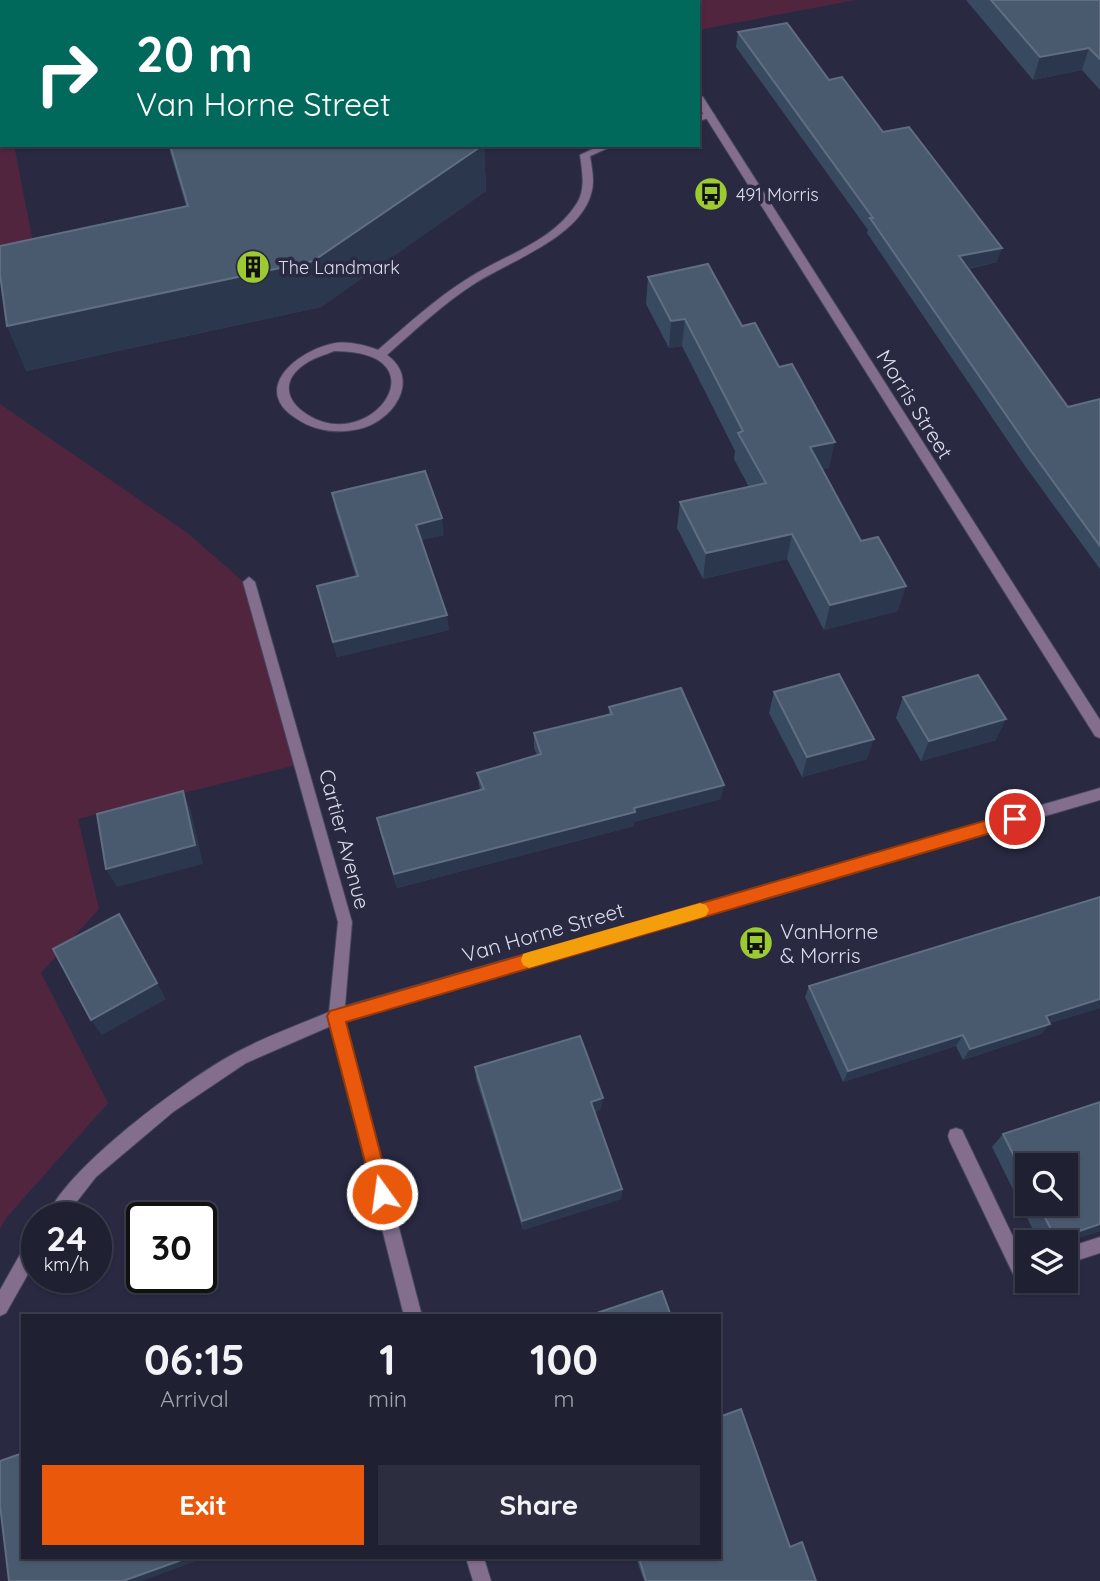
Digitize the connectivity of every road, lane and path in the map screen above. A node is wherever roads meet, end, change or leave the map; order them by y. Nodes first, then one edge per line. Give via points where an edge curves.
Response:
1 (704, 116) edge
2 (605, 147) edge
3 (380, 355) junction
4 (249, 582) dead end
5 (1100, 732) edge
6 (1100, 794) edge
7 (336, 1016) junction
8 (956, 1136) dead end
9 (66, 1202) edge
10 (1100, 1245) edge
11 (1078, 1252) edge
12 (1015, 1259) edge
13 (21, 1270) edge
14 (0, 1307) edge
15 (412, 1314) edge
16 (475, 1559) edge
17 (482, 1581) edge

1 - 5 street, Morris Street
2 - 3 street via 585,155 585,199 569,223 445,299
3 - 3 street via 391,364 399,382 395,399 376,418 350,427 325,427 286,408 282,384 293,365 309,355 333,347 356,347
4 - 7 street, Cartier Avenue via 345,922
6 - 7 street, Van Horne Street
7 - 9 street, Van Horne Street via 240,1058 167,1107 90,1171
7 - 15 street, Cartier Avenue
8 - 12 street
10 - 11 street
13 - 14 street
16 - 17 street

